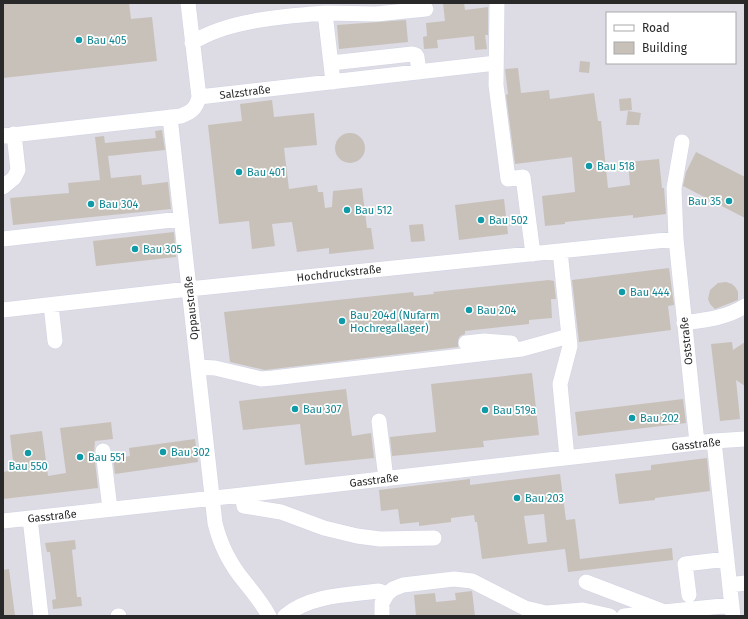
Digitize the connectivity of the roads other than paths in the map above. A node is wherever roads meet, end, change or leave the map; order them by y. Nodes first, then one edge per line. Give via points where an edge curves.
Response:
1 (188, 3) edge
2 (497, 3) edge
3 (426, 9) dead end
4 (325, 13) junction
5 (192, 43) junction
6 (496, 63) junction
7 (331, 64) junction
8 (419, 72) junction
9 (333, 82) junction
10 (199, 97) junction
11 (170, 117) junction
12 (9, 135) edge
13 (682, 142) dead end
14 (3, 187) edge
15 (182, 219) junction
16 (3, 239) edge
17 (676, 239) junction
18 (560, 251) junction
19 (533, 254) junction
20 (189, 288) junction
21 (51, 305) junction
22 (745, 306) edge
23 (3, 310) edge
24 (684, 323) junction
25 (569, 336) junction
26 (55, 341) dead end
27 (548, 342) junction
28 (466, 343) dead end
29 (198, 367) junction
30 (379, 420) dead end
31 (745, 439) edge
32 (714, 441) junction
33 (696, 443) junction
34 (103, 451) dead end
35 (567, 458) junction
36 (386, 479) junction
37 (242, 495) junction
38 (212, 498) junction
39 (110, 509) junction
40 (30, 518) junction
41 (3, 521) edge
42 (434, 538) dead end
43 (727, 559) junction
44 (586, 582) dead end
45 (745, 583) edge
46 (730, 585) junction
47 (387, 594) junction
48 (689, 595) dead end
49 (732, 610) edge
50 (665, 612) junction
51 (41, 616) edge
52 (270, 616) edge
53 (285, 616) edge
54 (382, 616) edge
55 (610, 616) edge
56 (624, 616) edge

1 - 5 street
2 - 6 street
3 - 4 street via 376,14
4 - 5 street via 236,25 202,36
4 - 7 street
5 - 10 street
6 - 8 street, Salzstraße
6 - 19 street via 496,85 508,178 524,177
7 - 8 street via 412,54 417,57
7 - 9 street
8 - 9 street, Salzstraße
9 - 10 street, Salzstraße
10 - 11 street via 192,112
11 - 12 street
11 - 15 street, Oppaustraße
12 - 14 street via 18,170 14,178
13 - 17 street, Oststraße via 674,188
15 - 16 street
15 - 20 street, Oppaustraße
17 - 18 street, Hochdruckstraße
17 - 24 street, Oststraße
18 - 19 street, Hochdruckstraße
18 - 25 street
19 - 20 street, Hochdruckstraße
20 - 21 street, Hochdruckstraße
20 - 29 street, Oppaustraße
21 - 23 street, Hochdruckstraße
21 - 26 street
22 - 24 street via 720,318
24 - 33 street, Oststraße
25 - 27 street
25 - 35 street via 570,346 560,384
27 - 28 street via 532,340
27 - 29 street via 522,349 261,379 215,368
29 - 38 street, Oppaustraße
30 - 36 street
31 - 32 street, Gasstraße
32 - 33 street, Gasstraße
32 - 43 street
33 - 35 street, Gasstraße
34 - 39 street
35 - 36 street, Gasstraße
36 - 37 street, Gasstraße
37 - 38 street, Gasstraße
37 - 42 street via 244,506 281,512 324,528 357,536 380,539
38 - 39 street, Gasstraße
38 - 52 street, Oppaustraße via 217,533 224,549 233,566
39 - 40 street, Gasstraße
40 - 41 street, Gasstraße
40 - 51 street
43 - 46 street
43 - 48 street via 685,564
44 - 50 street
45 - 46 street
46 - 49 street
47 - 53 street via 379,591 323,599 308,603
47 - 54 street via 382,603
47 - 55 street via 403,585 454,579 472,581 525,608 546,614 583,610
49 - 50 street
50 - 56 street

